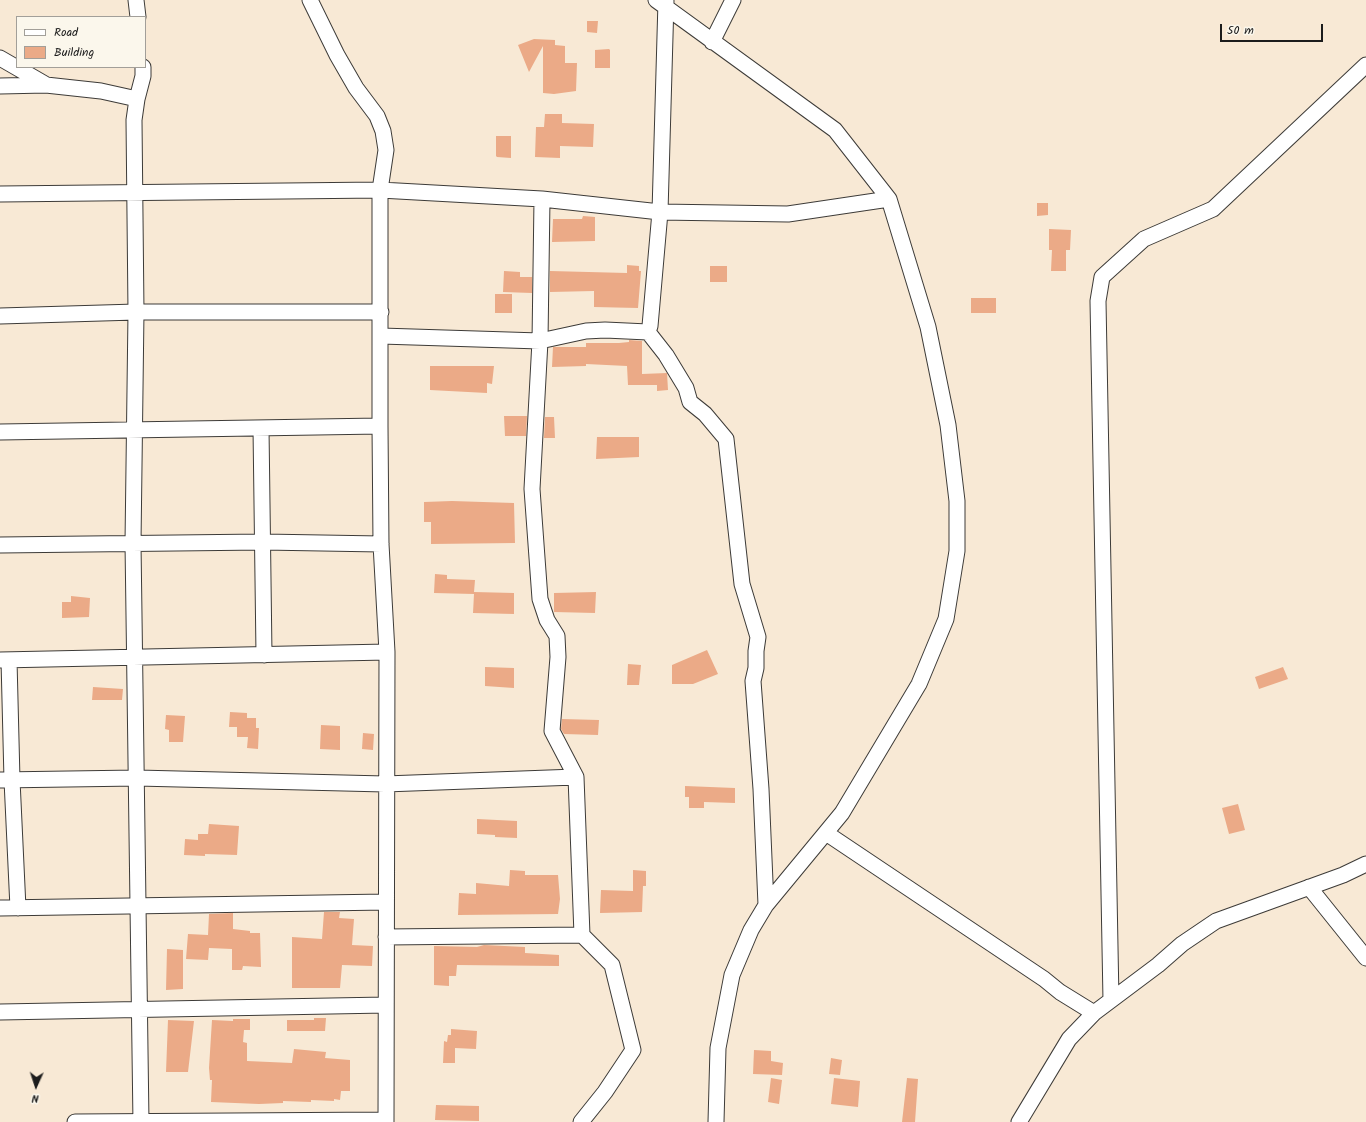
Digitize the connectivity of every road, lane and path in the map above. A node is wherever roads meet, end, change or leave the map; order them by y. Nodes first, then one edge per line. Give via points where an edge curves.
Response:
1 (136, 0) edge
2 (310, 0) edge
3 (733, 0) edge
4 (662, 3) edge
5 (138, 16) edge
6 (712, 42) junction
7 (0, 58) edge
8 (1366, 66) edge
9 (16, 67) edge
10 (17, 68) edge
11 (143, 68) edge
12 (46, 85) junction
13 (0, 86) edge
14 (137, 99) junction
15 (380, 190) junction
16 (134, 193) junction
17 (0, 194) edge
18 (542, 199) junction
19 (889, 199) junction
20 (660, 212) junction
21 (136, 312) junction
22 (381, 312) junction
23 (0, 316) edge
24 (648, 332) junction
25 (380, 336) junction
26 (540, 341) junction
27 (380, 426) junction
28 (261, 428) junction
29 (134, 429) junction
30 (0, 432) edge
31 (263, 542) junction
32 (133, 544) junction
33 (381, 544) junction
34 (0, 545) edge
35 (387, 652) junction
36 (264, 655) junction
37 (135, 658) junction
38 (5, 660) edge
39 (576, 777) junction
40 (137, 778) junction
41 (6, 780) edge
42 (385, 784) junction
43 (826, 832) junction
44 (1366, 864) edge
45 (1309, 887) junction
46 (386, 902) junction
47 (766, 905) junction
48 (139, 907) junction
49 (0, 908) edge
50 (18, 908) junction
51 (582, 935) junction
52 (386, 936) junction
53 (1366, 958) edge
54 (1111, 1000) junction
55 (386, 1005) junction
56 (141, 1010) junction
57 (0, 1012) edge
58 (1094, 1013) junction
59 (271, 1121) edge
60 (386, 1121) edge
61 (75, 1122) edge
62 (141, 1122) edge
63 (581, 1122) edge
64 (716, 1122) edge
65 (1019, 1122) edge

1 - 5 street
2 - 15 street via 337,55 356,88 377,116 383,131 386,150
3 - 6 street
4 - 6 street
4 - 20 street
6 - 19 street via 835,130
7 - 9 street
8 - 54 street via 1213,209 1144,239 1102,277 1098,301
10 - 12 street
11 - 14 street
12 - 13 street
12 - 14 street via 101,91
14 - 16 street via 134,120
15 - 16 street
15 - 18 street
15 - 22 street
16 - 17 street
16 - 21 street
18 - 20 street
18 - 26 street
19 - 20 street via 788,214
19 - 43 street via 928,327 948,425 957,501 957,551 946,619 919,684 842,813
20 - 24 street
21 - 22 street
21 - 23 street
21 - 29 street
22 - 25 street
24 - 26 street via 586,331
24 - 47 street via 686,388 690,402 705,414 726,440 742,584 758,637 753,681
25 - 26 street
25 - 27 street
26 - 39 street via 532,489 538,579 540,599 557,636 558,657 552,731
27 - 28 street
27 - 33 street
28 - 29 street
28 - 31 street
29 - 30 street
29 - 32 street
31 - 32 street
31 - 33 street
31 - 36 street
32 - 34 street
32 - 37 street
33 - 35 street
35 - 36 street
35 - 42 street
36 - 37 street
37 - 38 street
37 - 40 street
38 - 41 street
39 - 42 street
39 - 51 street
40 - 41 street
40 - 42 street
40 - 48 street
41 - 50 street
42 - 46 street
43 - 47 street
43 - 58 street
44 - 45 street
45 - 53 street
45 - 54 street via 1216,921 1182,944
46 - 48 street
46 - 52 street
47 - 64 street via 751,930 732,975 718,1048
48 - 50 street
48 - 56 street
49 - 50 street
51 - 52 street
51 - 63 street via 612,965 633,1050
52 - 55 street
54 - 58 street
55 - 56 street
55 - 60 street
56 - 57 street
56 - 62 street
58 - 65 street via 1069,1039
59 - 60 street
59 - 62 street
61 - 62 street

